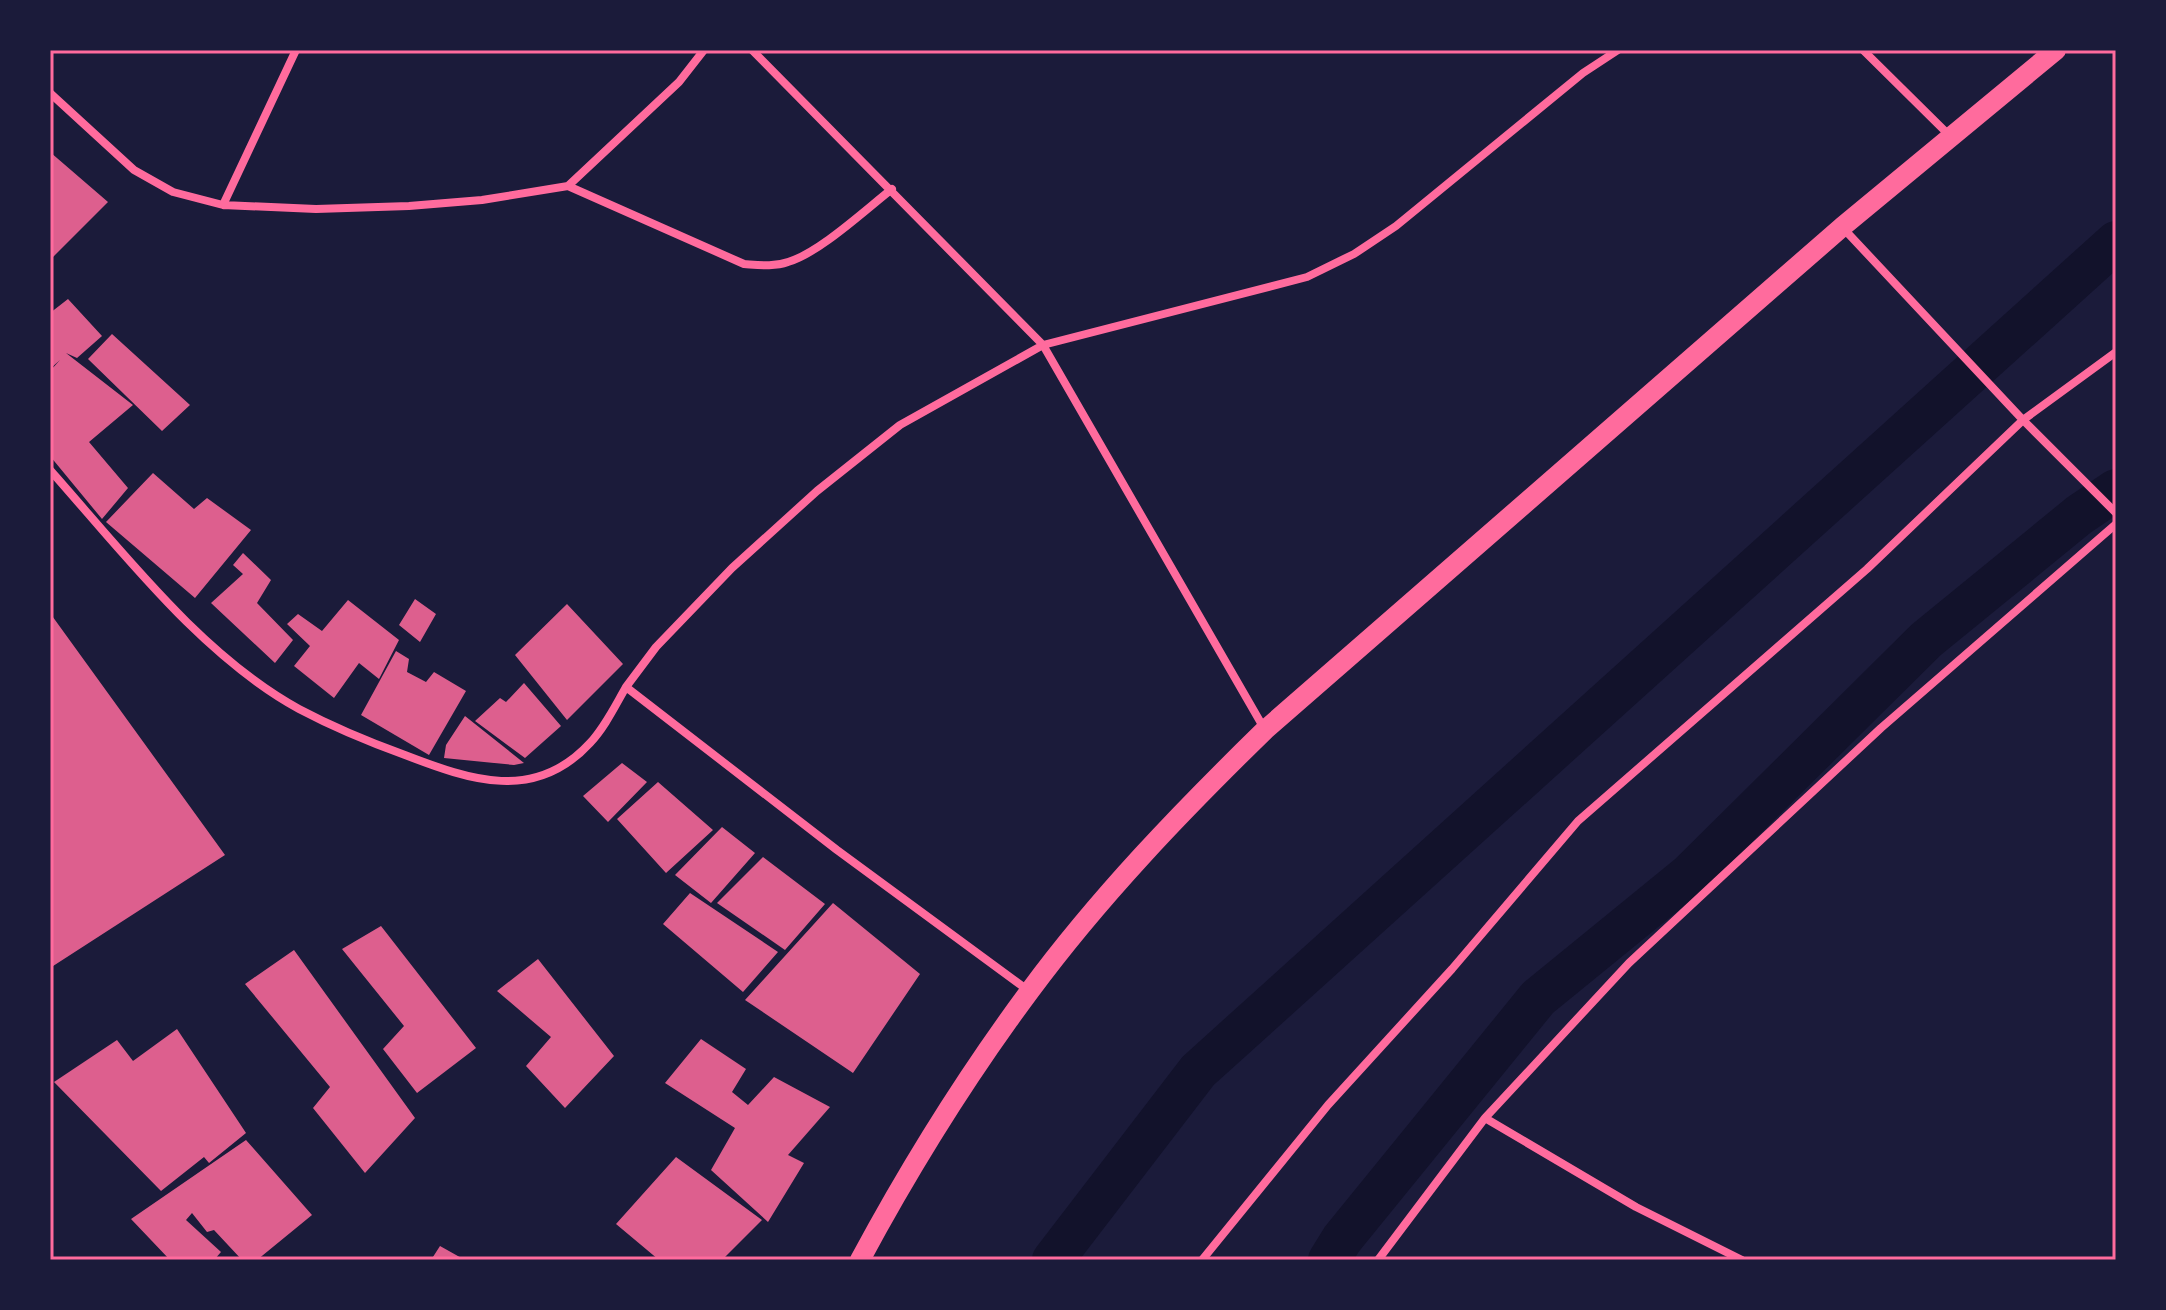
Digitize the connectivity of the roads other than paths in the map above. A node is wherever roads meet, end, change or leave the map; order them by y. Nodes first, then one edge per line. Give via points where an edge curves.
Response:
1 (296, 50) edge
2 (704, 50) edge
3 (752, 50) edge
4 (1618, 50) edge
5 (1863, 50) edge
6 (2056, 50) edge
7 (50, 93) edge
8 (1951, 137) junction
9 (568, 186) junction
10 (892, 189) junction
11 (223, 205) junction
12 (1842, 227) junction
13 (1043, 345) junction
14 (2116, 352) edge
15 (2023, 420) junction
16 (50, 470) edge
17 (2116, 513) edge
18 (2116, 524) edge
19 (626, 687) junction
20 (1265, 730) junction
21 (1030, 991) junction
22 (1485, 1118) junction
23 (860, 1260) edge
24 (1202, 1260) edge
25 (1378, 1260) edge
26 (1742, 1260) edge

1 - 11 street
2 - 9 street via 679,82
3 - 10 street
4 - 13 street via 1354,254 1307,277
5 - 8 street
6 - 8 main road
7 - 11 street via 134,170 173,192
8 - 12 main road
9 - 10 street via 744,264 759,265 808,254
9 - 11 street via 409,206
10 - 13 street
12 - 15 street
12 - 20 main road
13 - 19 street via 900,425 817,491 732,568 656,647
13 - 20 street
14 - 15 street
15 - 17 street
15 - 24 street via 1867,569 1578,821 1328,1105
16 - 19 street via 171,606 234,664 298,708 455,775 511,782 548,774 590,743
18 - 22 street via 1881,728 1629,963
19 - 21 street
20 - 21 main road via 1142,856
21 - 23 main road via 902,1182
22 - 25 street
22 - 26 street via 1636,1207

